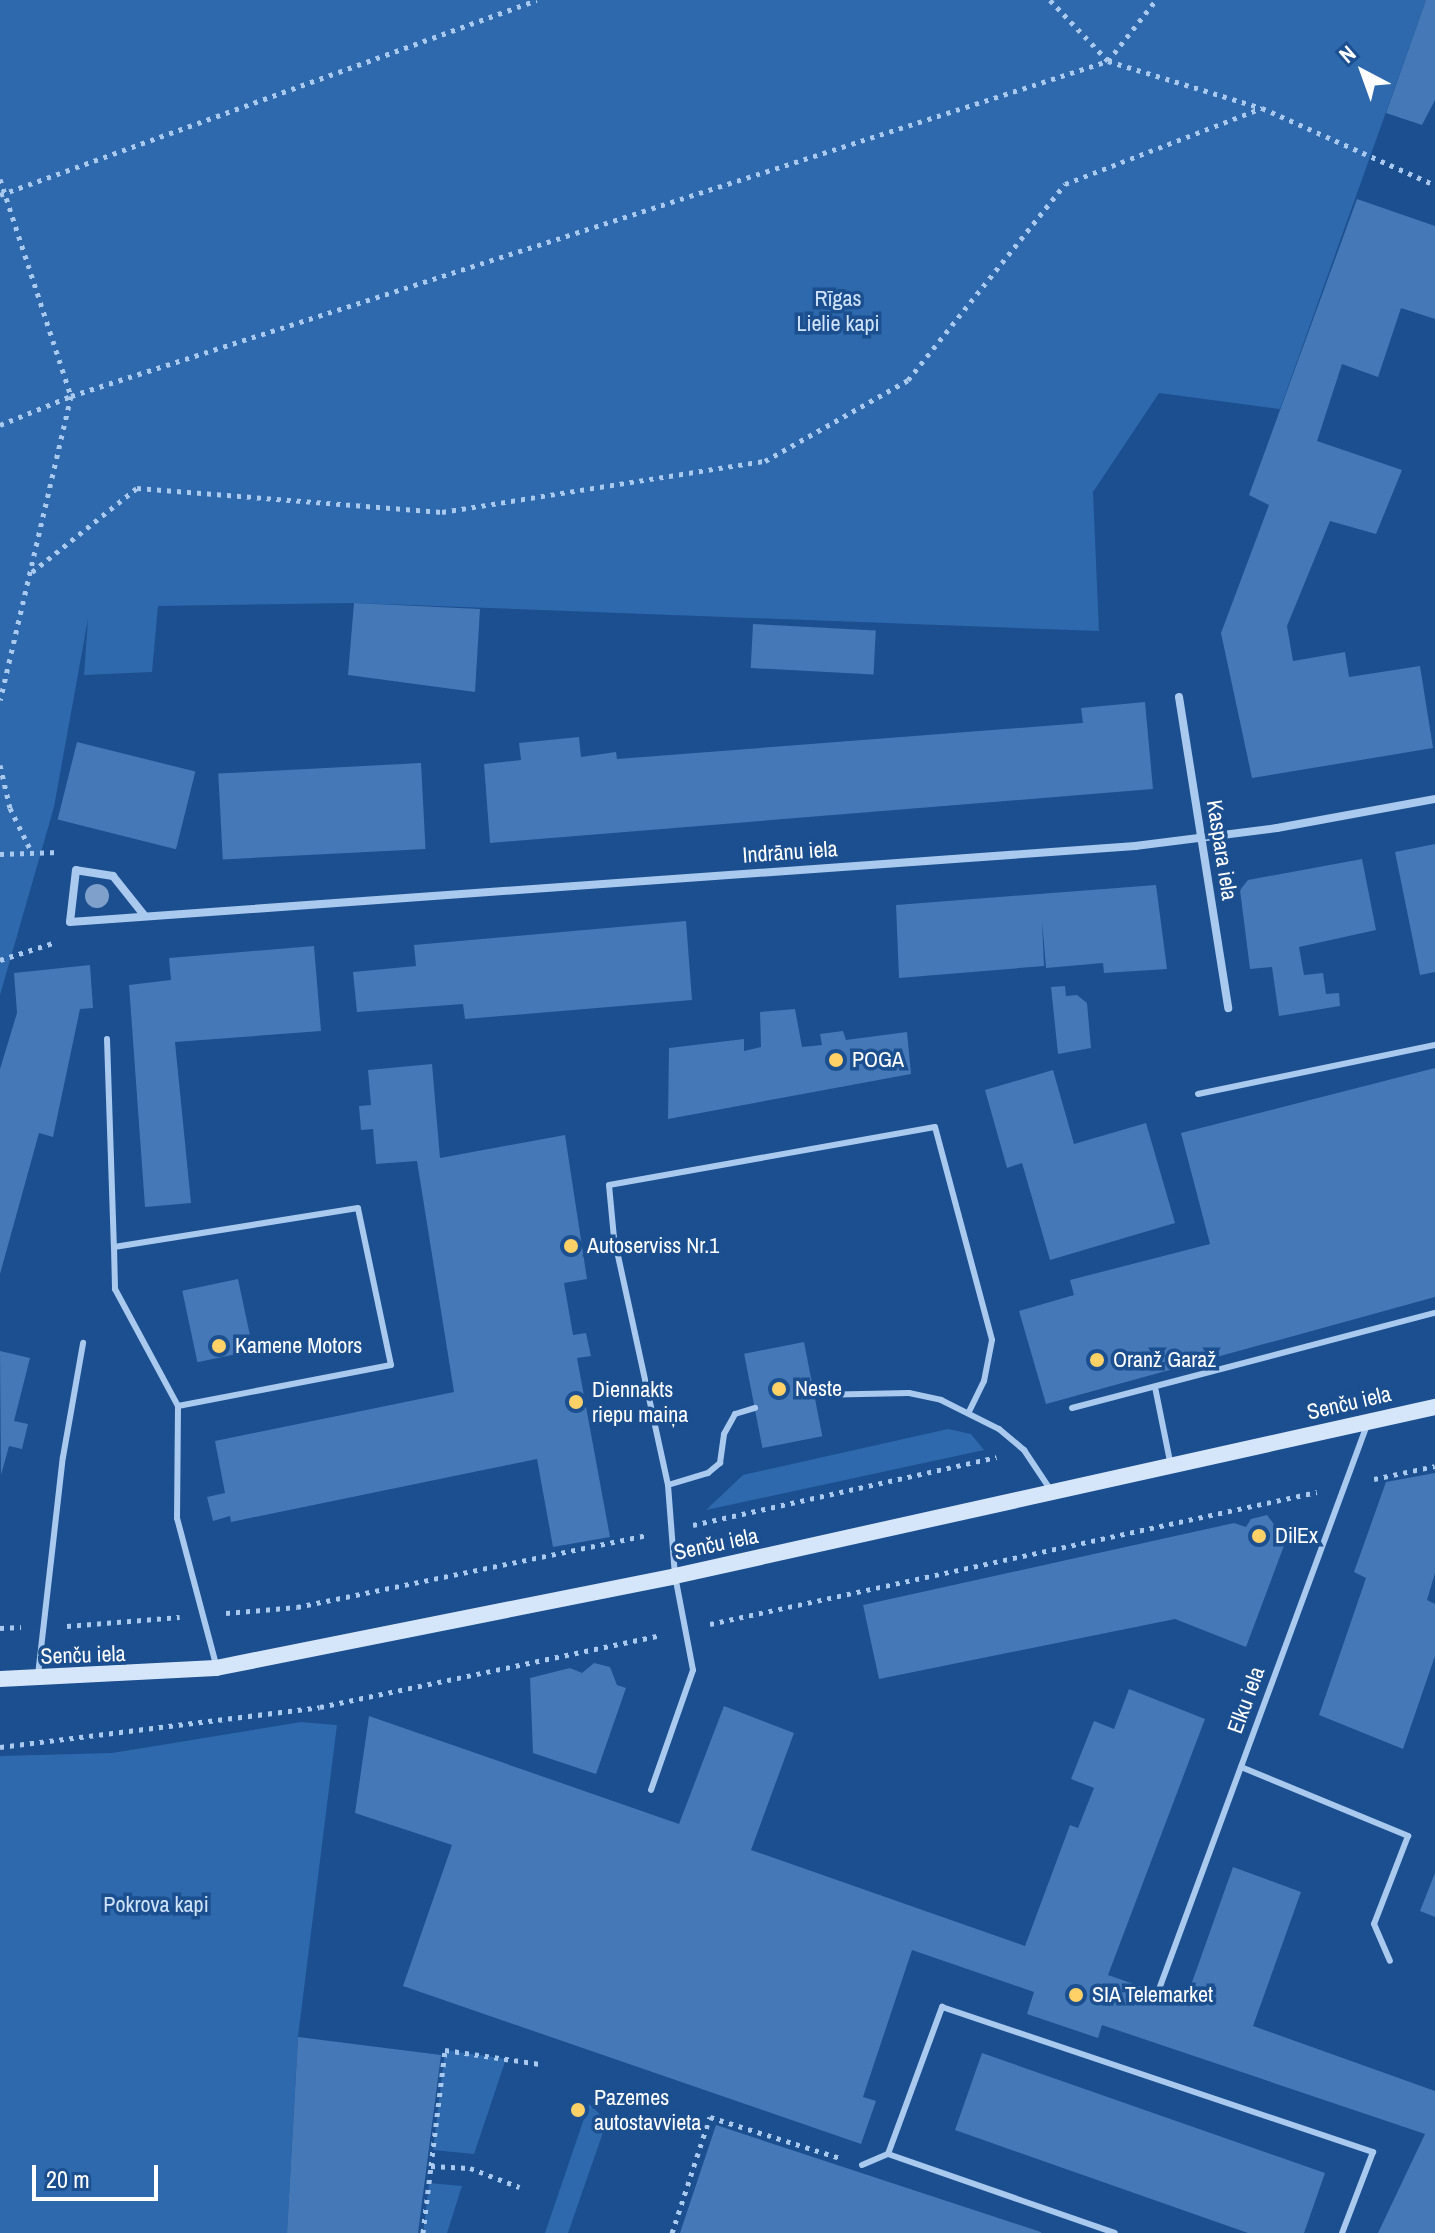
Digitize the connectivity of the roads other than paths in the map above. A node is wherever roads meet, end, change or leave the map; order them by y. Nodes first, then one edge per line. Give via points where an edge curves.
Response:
1 (1179, 697) dead end
2 (1435, 799) edge
3 (1200, 839) junction
4 (144, 915) junction
5 (1228, 1008) dead end
6 (107, 1039) dead end
7 (1435, 1045) edge
8 (1198, 1094) dead end
9 (114, 1247) junction
10 (1435, 1313) edge
11 (83, 1343) dead end
12 (1155, 1387) junction
13 (815, 1395) dead end
14 (178, 1406) junction
15 (1435, 1407) edge
16 (755, 1408) dead end
17 (1072, 1408) dead end
18 (969, 1412) junction
19 (1369, 1421) junction
20 (1171, 1466) junction
21 (668, 1485) junction
22 (1052, 1492) junction
23 (675, 1576) junction
24 (216, 1668) junction
25 (0, 1679) edge
26 (37, 1679) junction
27 (1241, 1767) junction
28 (651, 1790) dead end
29 (1390, 1961) dead end
30 (1158, 1992) dead end
31 (888, 2154) junction
32 (862, 2165) road end
33 (1115, 2233) edge
34 (1342, 2233) edge

1 - 3 street, Kaspara iela
2 - 3 street, Indrānu iela
3 - 4 street, Indrānu iela
3 - 5 street, Kaspara iela
4 - 4 street, Indrānu iela via 70,922 76,870 113,876
6 - 9 lane
7 - 8 lane
9 - 14 lane via 115,1289
9 - 14 lane via 358,1208 391,1365
10 - 12 lane
11 - 26 lane via 63,1457
12 - 17 lane
12 - 20 lane
13 - 18 lane via 909,1393
14 - 24 lane via 177,1518
15 - 19 main road, Senču iela
16 - 21 lane via 735,1414 724,1434 720,1463 708,1473
18 - 21 lane via 984,1381 992,1340 935,1127 609,1185 620,1268
18 - 22 lane via 1024,1450
19 - 20 main road, Senču iela
19 - 27 lane, Elku iela
20 - 22 main road, Senču iela
21 - 23 lane
22 - 23 main road, Senču iela
23 - 24 main road, Senču iela
23 - 28 lane via 693,1670
24 - 26 main road, Senču iela
25 - 26 main road, Senču iela
27 - 29 lane via 1408,1836 1374,1924
27 - 30 lane, Elku iela
31 - 32 lane
31 - 33 lane
31 - 34 lane via 942,2007 1373,2152

